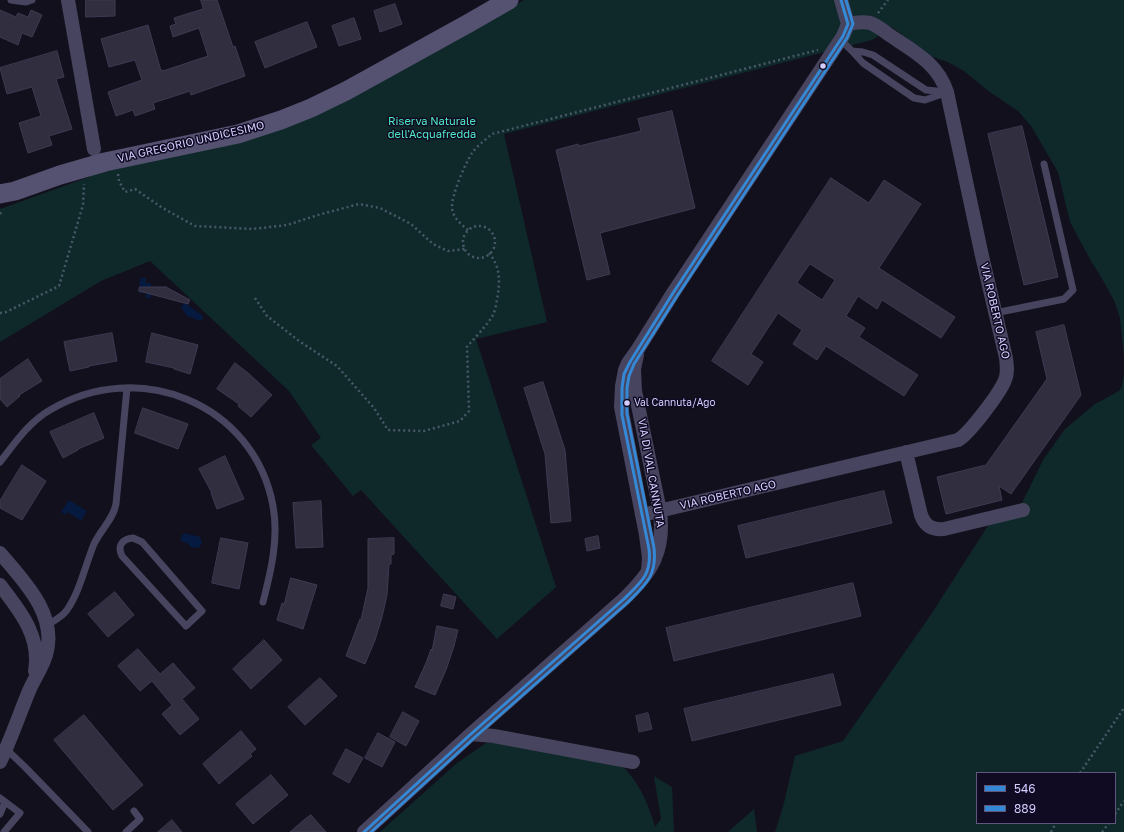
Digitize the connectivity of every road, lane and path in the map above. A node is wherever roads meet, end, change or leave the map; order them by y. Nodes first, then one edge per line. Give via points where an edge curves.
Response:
1 (10, 0) edge
2 (32, 0) edge
3 (68, 0) edge
4 (509, 0) edge
5 (841, 0) edge
6 (848, 24) junction
7 (841, 40) junction
8 (820, 49) dead end
9 (852, 51) junction
10 (947, 92) junction
11 (94, 149) dead end
12 (1044, 164) dead end
13 (117, 170) dead end
14 (88, 181) dead end
15 (5, 199) edge
16 (0, 214) edge
17 (468, 230) junction
18 (465, 249) junction
19 (489, 253) junction
20 (255, 298) dead end
21 (0, 313) edge
22 (996, 313) junction
23 (638, 349) junction
24 (127, 388) junction
25 (906, 452) junction
26 (0, 462) edge
27 (660, 510) junction
28 (1023, 510) dead end
29 (642, 515) junction
30 (0, 554) edge
31 (648, 570) junction
32 (0, 585) edge
33 (263, 602) dead end
34 (47, 625) junction
35 (186, 626) joint
36 (32, 685) junction
37 (1124, 708) edge
38 (470, 734) junction
39 (6, 749) junction
40 (0, 762) edge
41 (633, 762) dead end
42 (1081, 772) edge
43 (2, 800) edge
44 (1124, 801) edge
45 (134, 811) dead end
46 (1116, 813) edge
47 (0, 814) edge
48 (1108, 824) edge
49 (4, 832) edge
50 (88, 832) edge
51 (126, 832) edge
52 (364, 832) edge
53 (1102, 832) edge

1 - 2 lane
3 - 11 street
4 - 15 street, VIA GREGORIO UNDICESIMO via 346,91 281,120 238,134 98,164 60,175
5 - 6 street
6 - 7 street, VIA DI VAL CANNUTA
6 - 10 street, VIA ROBERTO AGO via 870,23 913,50 939,73
7 - 9 lane
7 - 23 street, VIA DI VAL CANNUTA
8 - 17 path via 492,134 472,153 454,194 452,208 457,221
9 - 10 lane via 873,55 926,90
9 - 10 lane via 863,63 914,98 925,100
10 - 22 street, VIA ROBERTO AGO
12 - 22 lane via 1073,290 1064,298
13 - 18 path via 125,192 135,189 195,226 253,229 287,226 359,204 380,208 398,216 433,244 448,251
14 - 21 path via 84,183 83,205 59,286
15 - 16 path
17 - 18 path via 463,239
17 - 19 path via 476,226 490,230 494,244
18 - 19 path via 476,257
19 - 20 path via 495,260 498,270 499,290 494,313 467,347 469,411 460,421 424,431 388,430 374,408 337,366 299,341 268,316
22 - 25 street, VIA ROBERTO AGO via 1007,364 1007,375 999,392 961,438
23 - 27 street, VIA DI VAL CANNUTA via 634,370 635,391
23 - 29 street, VIA DI VAL CANNUTA via 625,370 621,402
24 - 26 lane via 83,395 50,410 29,426
24 - 33 lane via 164,391 196,403 235,431 251,453 269,490 274,514 273,558
24 - 34 lane via 113,515 94,544 66,612
25 - 27 street, VIA ROBERTO AGO
25 - 28 street via 921,515 929,527 944,529
27 - 29 street, VIA ROBERTO AGO
27 - 31 street, VIA DI VAL CANNUTA via 660,547 654,563
29 - 31 street, VIA DI VAL CANNUTA via 650,558
30 - 34 street via 33,595 44,613
31 - 38 street, VIA DI VAL CANNUTA via 624,599
32 - 36 street via 22,614 32,634 36,662
34 - 36 street via 46,654
35 - 35 lane via 202,611 142,542 132,538 122,541 122,556
36 - 39 street
37 - 42 path
38 - 41 street via 494,736
38 - 52 street, VIA DI VAL CANNUTA
39 - 40 street
39 - 50 lane
43 - 47 lane
43 - 49 lane via 20,812
44 - 46 path
45 - 51 lane via 140,820
48 - 53 path

